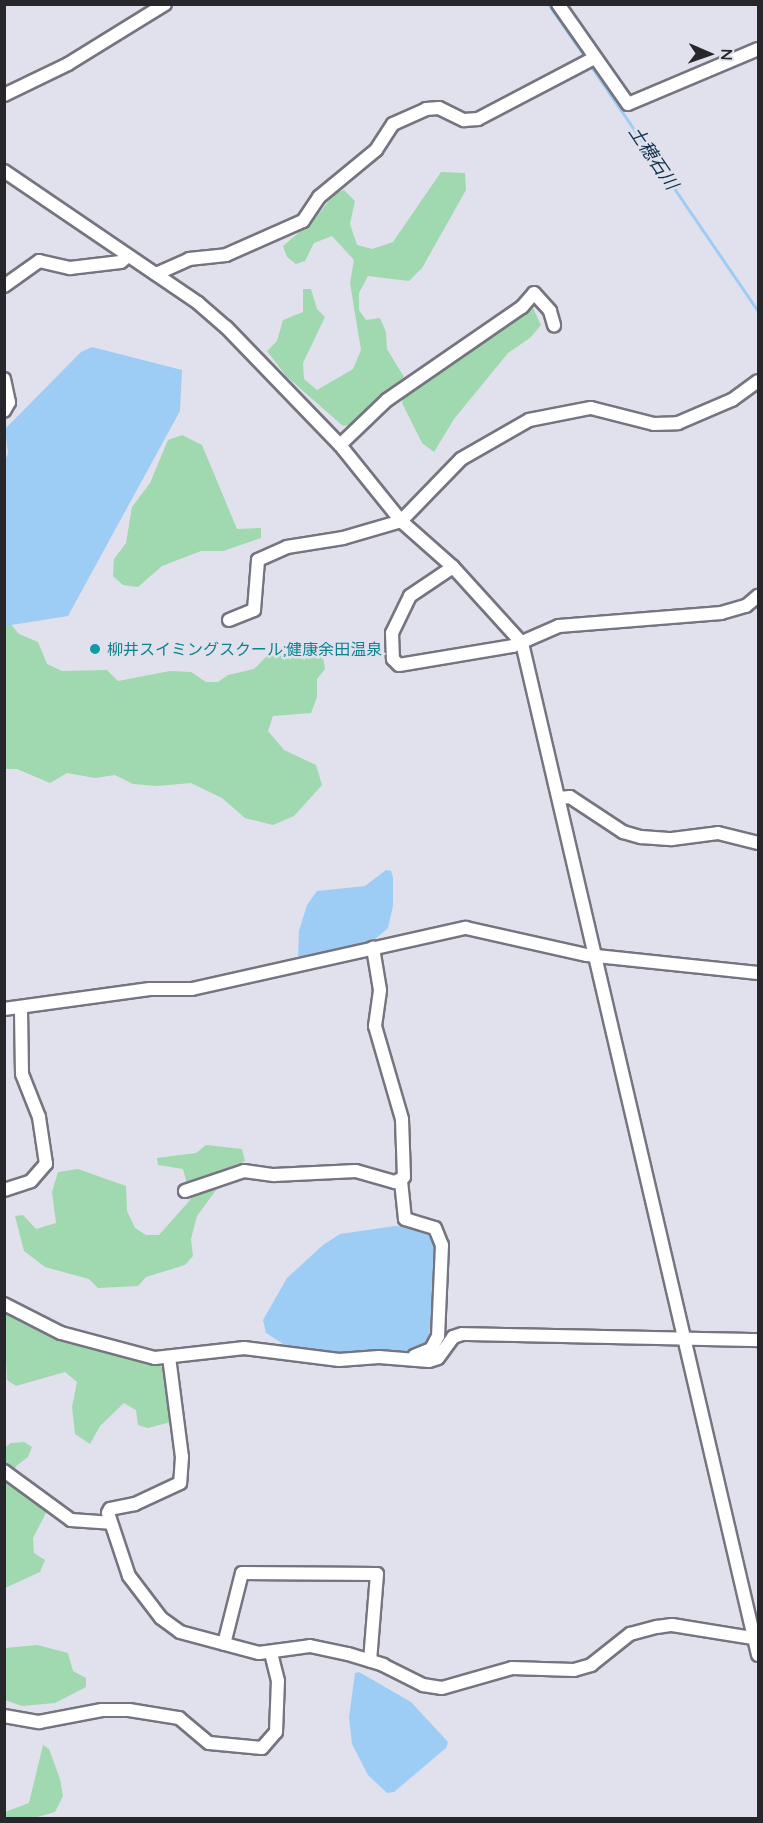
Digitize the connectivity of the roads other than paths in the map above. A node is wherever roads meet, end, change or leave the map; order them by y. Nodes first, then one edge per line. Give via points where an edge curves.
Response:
1 (165, 4) edge
2 (558, 4) edge
3 (759, 49) edge
4 (589, 60) junction
5 (4, 95) edge
6 (4, 171) edge
7 (128, 256) junction
8 (156, 274) junction
9 (4, 286) edge
10 (554, 325) dead end
11 (4, 379) edge
12 (759, 381) edge
13 (4, 411) edge
14 (340, 445) junction
15 (401, 521) junction
16 (453, 567) junction
17 (759, 596) edge
18 (229, 620) dead end
19 (522, 643) junction
20 (559, 798) junction
21 (759, 843) edge
22 (373, 948) junction
23 (595, 956) junction
24 (759, 973) edge
25 (21, 1007) junction
26 (4, 1010) edge
27 (401, 1180) junction
28 (4, 1190) edge
29 (185, 1191) dead end
30 (4, 1304) edge
31 (684, 1337) junction
32 (759, 1340) edge
33 (170, 1357) junction
34 (408, 1360) junction
35 (4, 1471) edge
36 (110, 1523) junction
37 (757, 1639) edge
38 (224, 1644) junction
39 (271, 1653) junction
40 (759, 1654) edge
41 (370, 1661) junction
42 (4, 1716) edge

1 - 5 street via 68,64
2 - 4 street
3 - 4 street via 628,104
4 - 8 street via 478,119 464,120 439,108 426,109 393,124 376,150 319,197 303,221 226,255 189,259
6 - 7 street
7 - 8 street
7 - 9 street via 121,262 70,268 39,261
8 - 14 street via 226,327
10 - 14 street via 550,311 534,293 522,307 387,400
11 - 13 street via 9,402
12 - 15 street via 732,400 671,424 591,408 529,420 461,459
14 - 15 street
15 - 16 street
15 - 18 street via 270,553 258,560 254,610
16 - 19 street
16 - 19 street via 410,596 393,627 393,659 405,665
17 - 19 street via 746,606 722,613 559,626
19 - 20 street
20 - 21 street via 570,797 623,832 641,837 672,839 718,833
20 - 23 street
22 - 23 street via 466,928
22 - 25 street via 192,989 150,989
22 - 27 street via 380,990 377,1038 402,1119 406,1148 406,1170
23 - 24 street
23 - 31 street
25 - 26 street
25 - 28 street via 22,1074 39,1117 46,1164 31,1181
27 - 29 street via 384,1181 356,1171 274,1175 244,1171
27 - 34 street via 405,1219 435,1227 442,1245 438,1336 431,1349
30 - 33 street via 34,1322 99,1346
31 - 32 street
31 - 34 street via 462,1334 453,1337 438,1358
31 - 37 street
33 - 34 street via 244,1348 339,1360
33 - 36 street via 182,1457 180,1483 135,1504 110,1509
35 - 36 street via 71,1520
36 - 38 street via 118,1533 129,1576 169,1626
37 - 40 street
37 - 41 street via 672,1625 657,1627 630,1634 591,1665 574,1670 512,1668 442,1688
38 - 39 street
38 - 41 street via 242,1573 377,1574
39 - 41 street via 310,1646
39 - 42 street via 278,1681 276,1732 262,1748 209,1743 179,1718 129,1710 102,1710 39,1722

